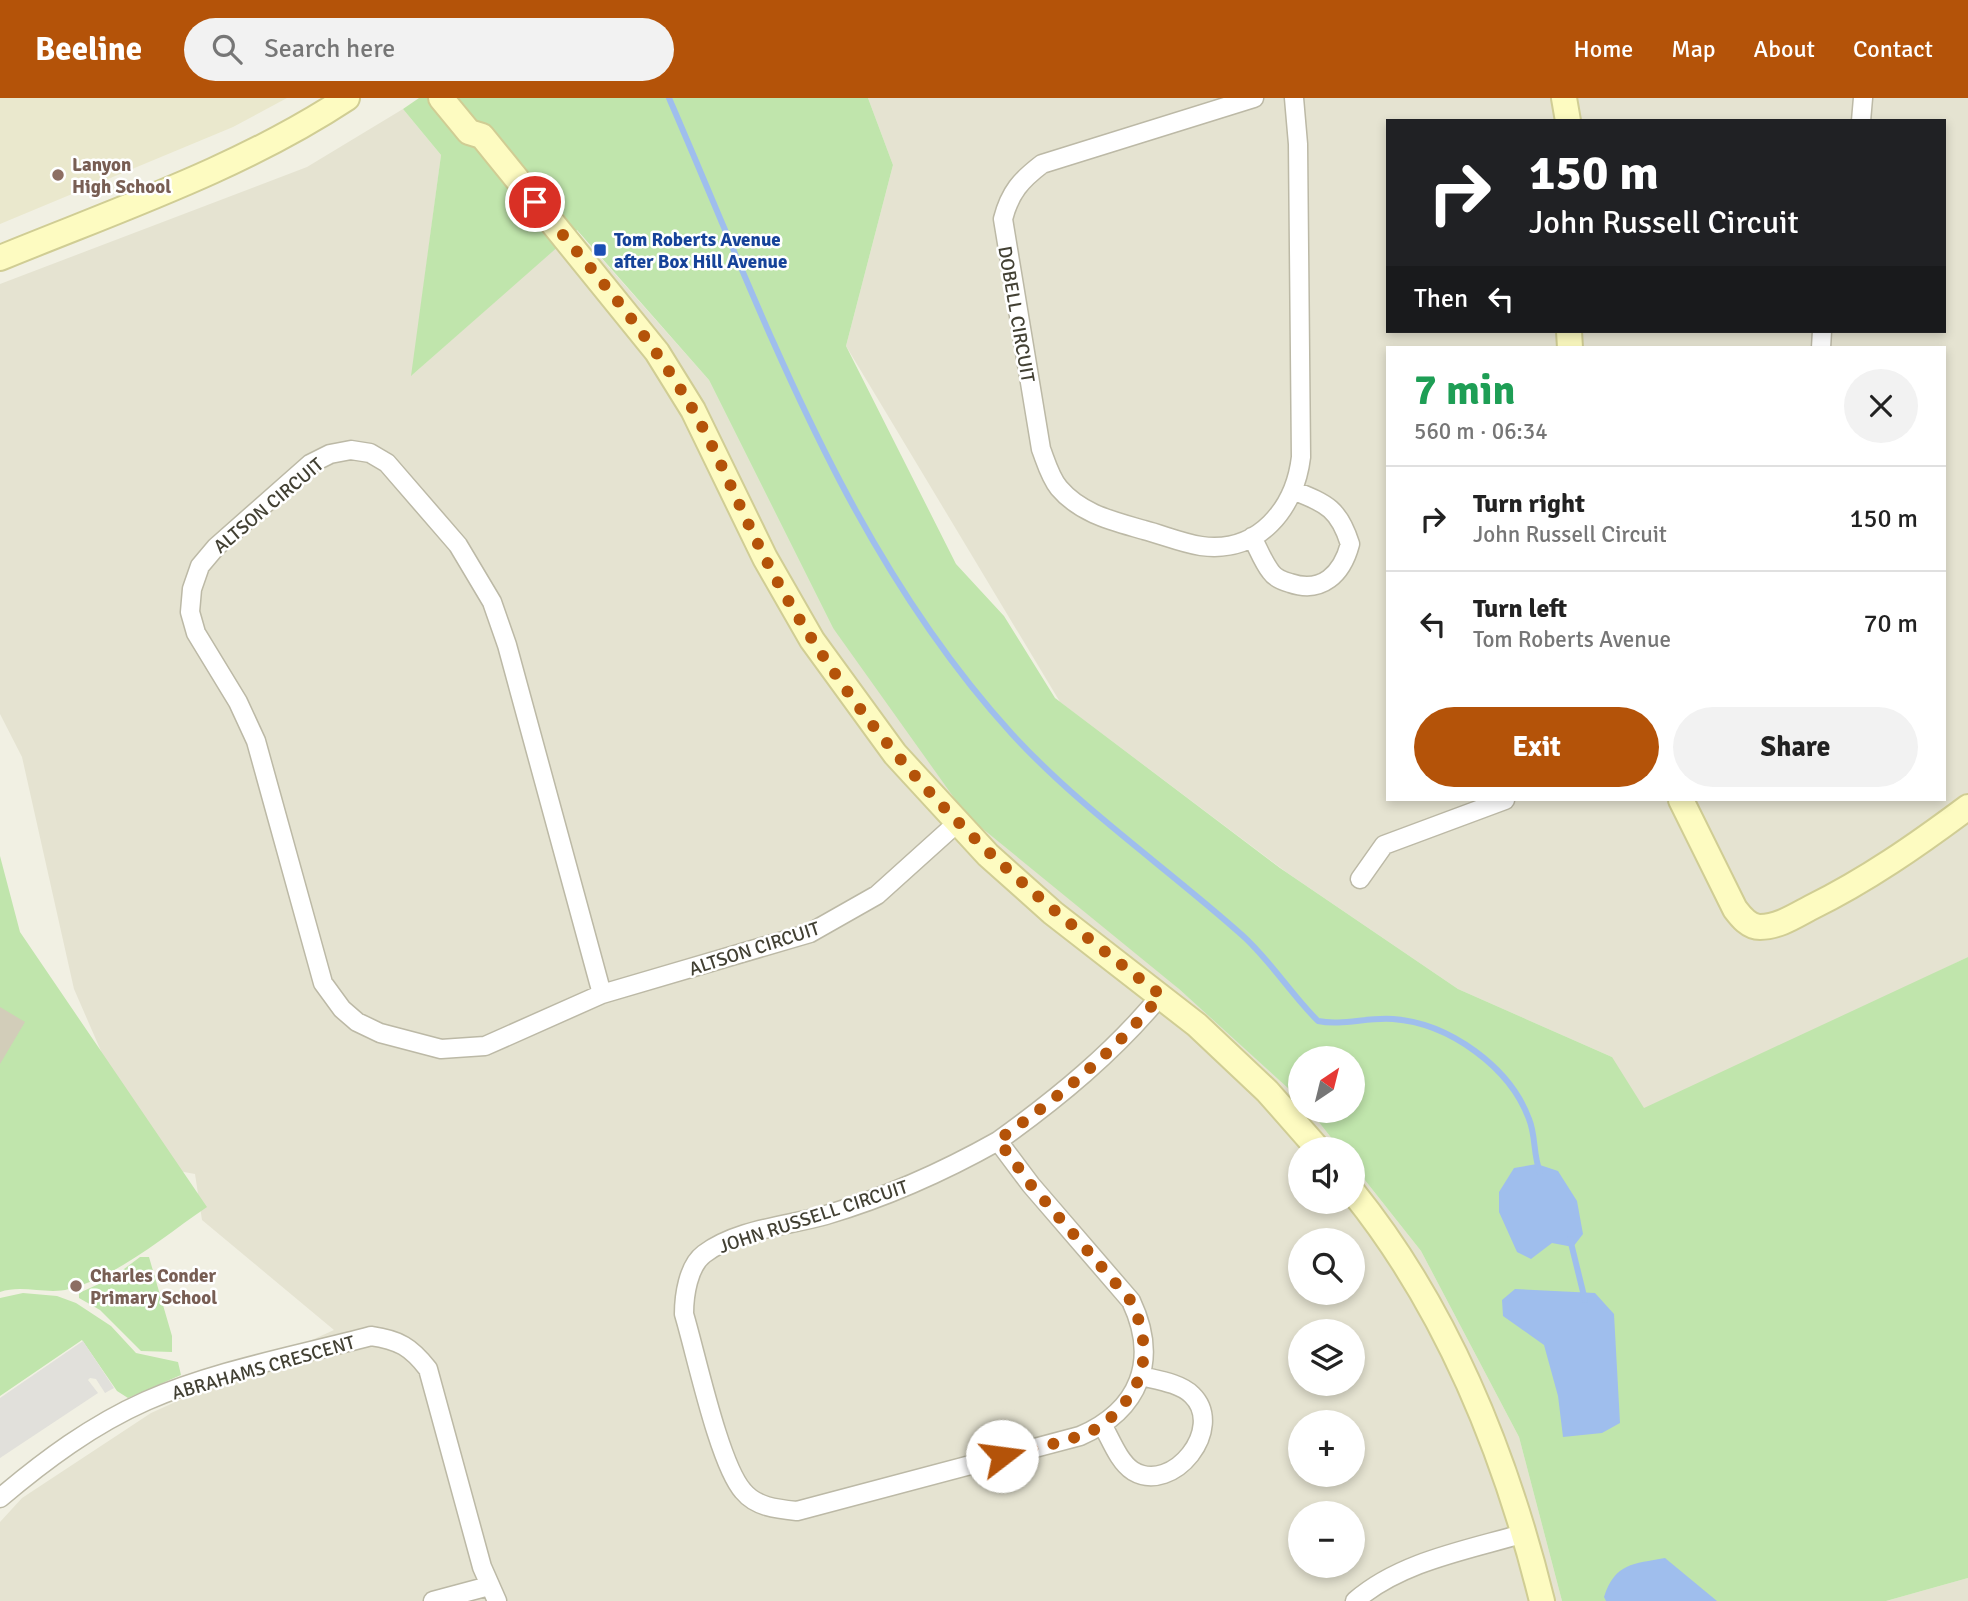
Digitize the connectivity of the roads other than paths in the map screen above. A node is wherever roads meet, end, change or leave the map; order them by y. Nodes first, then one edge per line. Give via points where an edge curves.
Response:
1 (347, 98) edge
2 (441, 98) edge
3 (462, 98) edge
4 (1254, 98) edge
5 (1294, 98) edge
6 (1564, 98) edge
7 (1863, 98) edge
8 (1568, 119) edge
9 (1861, 119) edge
10 (482, 136) junction
11 (0, 258) edge
12 (1295, 491) junction
13 (1252, 537) junction
14 (1502, 801) edge
15 (1681, 801) edge
16 (1968, 807) edge
17 (957, 823) junction
18 (1360, 879) dead end
19 (602, 994) junction
20 (1161, 995) junction
21 (1308, 1137) edge
22 (998, 1140) junction
23 (1365, 1209) edge
24 (1142, 1376) junction
25 (1103, 1426) junction
26 (0, 1498) edge
27 (1525, 1533) junction
28 (493, 1593) edge
29 (433, 1601) edge
30 (1355, 1601) edge
31 (1542, 1601) edge

1 - 11 street via 278,141
2 - 10 street via 469,132
3 - 10 street via 482,122
4 - 13 street, DOBELL CIRCUIT via 1042,164 1018,182 1003,219 1041,449 1059,488 1079,506 1104,518 1200,546
5 - 12 street, DOBELL CIRCUIT via 1301,443
6 - 8 street
7 - 9 street
10 - 17 street via 657,352 693,410 765,558 839,679 895,754
12 - 13 street, DOBELL CIRCUIT via 1273,523
12 - 13 street via 1322,502 1341,520 1350,544 1338,573 1316,586 1283,580 1272,574
14 - 18 street via 1384,845
15 - 16 street via 1735,909 1757,928 1784,921 1852,887
17 - 19 street, ALTSON CIRCUIT via 877,895 810,933
17 - 20 street via 1053,912
19 - 19 street, ALTSON CIRCUIT via 485,1046 455,1050 380,1033 357,1022 337,1005 323,983 256,741 196,633 190,612 191,589 215,547 310,464 330,454 361,450 387,463 458,545 482,582 507,645
20 - 21 street via 1267,1091
20 - 22 street, JOHN RUSSELL CIRCUIT via 1084,1074
22 - 24 street, JOHN RUSSELL CIRCUIT via 1131,1301 1142,1323
22 - 25 street, JOHN RUSSELL CIRCUIT via 884,1196 726,1241 701,1256 684,1295 684,1314 730,1473 752,1500 773,1509 797,1511
23 - 27 street via 1411,1276 1456,1357
24 - 25 street, JOHN RUSSELL CIRCUIT via 1131,1397
24 - 25 street via 1193,1396 1203,1422 1193,1452 1176,1469 1154,1476 1134,1472
26 - 28 street, ABRAHAMS CRESCENT via 92,1429 145,1401 200,1381 371,1336 394,1340 414,1351 428,1369
27 - 30 street via 1415,1566
27 - 31 street
28 - 29 street

